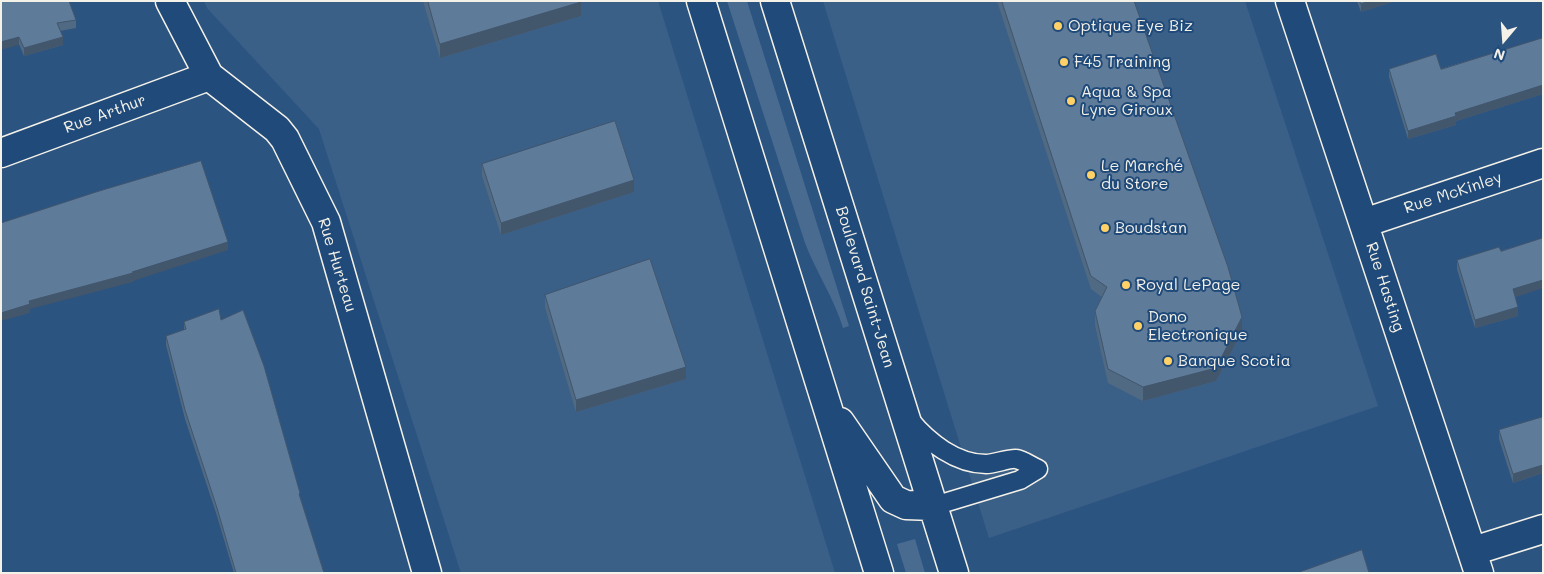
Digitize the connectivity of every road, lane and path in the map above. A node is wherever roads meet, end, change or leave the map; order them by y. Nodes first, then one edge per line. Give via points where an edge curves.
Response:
1 (170, 1) edge
2 (700, 1) edge
3 (775, 1) edge
4 (1290, 1) edge
5 (209, 76) junction
6 (1, 153) edge
7 (1543, 163) edge
8 (1364, 223) junction
9 (826, 402) junction
10 (904, 412) junction
11 (934, 506) junction
12 (1543, 529) edge
13 (1476, 562) edge
14 (427, 573) edge
15 (879, 573) edge
16 (954, 573) edge

1 - 5 street, Rue Hurteau
2 - 9 street
3 - 10 street, Boulevard Saint-Jean
4 - 8 street, Rue Hasting
5 - 6 street, Rue Arthur
5 - 14 street, Rue Hurteau via 277,129 326,222
7 - 8 street, Rue McKinley
8 - 13 street, Rue Hasting
9 - 11 street via 893,498 906,505
9 - 15 street
10 - 11 street, Boulevard Saint-Jean
10 - 11 lane via 928,439 961,459 993,464 1015,459 1038,469 1020,480
11 - 16 street, Boulevard Saint-Jean
12 - 13 street

